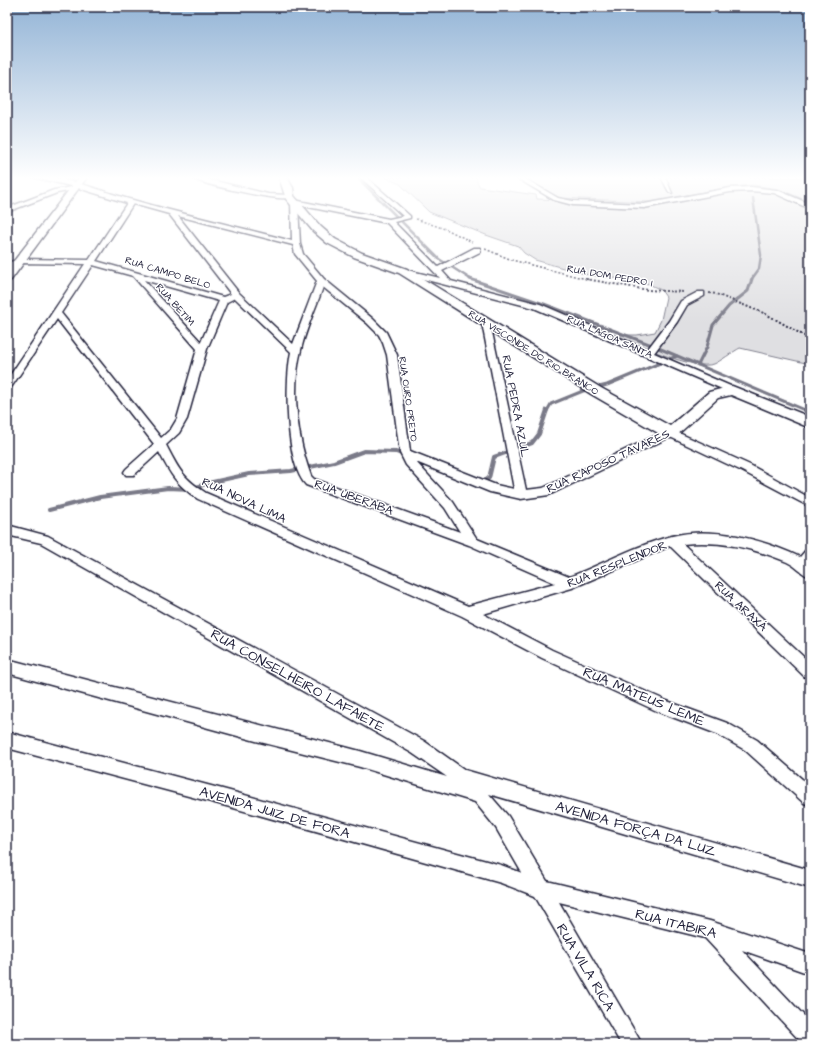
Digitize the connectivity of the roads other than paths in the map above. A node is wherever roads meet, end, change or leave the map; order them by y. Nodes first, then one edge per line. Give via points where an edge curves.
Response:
1 (46, 226) edge
2 (115, 226) edge
3 (182, 226) edge
4 (226, 226) edge
5 (294, 226) edge
6 (314, 226) edge
7 (394, 226) edge
8 (296, 244) junction
9 (477, 247) road end
10 (20, 261) junction
11 (92, 262) junction
12 (7, 265) edge
13 (437, 270) junction
14 (403, 271) junction
15 (134, 273) junction
16 (7, 278) edge
17 (321, 281) junction
18 (447, 281) junction
19 (702, 293) road end
20 (236, 295) junction
21 (224, 300) junction
22 (57, 314) junction
23 (486, 323) junction
24 (202, 349) junction
25 (295, 351) junction
26 (649, 354) junction
27 (7, 388) edge
28 (732, 390) junction
29 (810, 423) edge
30 (670, 433) junction
31 (160, 444) junction
32 (405, 453) junction
33 (130, 472) dead end
34 (521, 495) junction
35 (810, 503) edge
36 (7, 530) edge
37 (672, 541) junction
38 (473, 542) junction
39 (810, 552) edge
40 (806, 567) edge
41 (569, 583) junction
42 (467, 612) junction
43 (7, 666) edge
44 (810, 672) edge
45 (7, 740) edge
46 (462, 778) junction
47 (480, 795) junction
48 (810, 797) edge
49 (810, 879) edge
50 (541, 889) junction
51 (710, 930) junction
52 (810, 964) edge
53 (810, 1037) edge
54 (632, 1044) edge

1 - 10 street
2 - 11 street
3 - 20 street
4 - 8 street
5 - 8 street, RUA OURO PRETO
6 - 14 street, RUA VISCONDE DO RIO BRANCO via 331,240 358,255
7 - 13 street
8 - 17 street, RUA OURO PRETO via 299,254
9 - 13 street
10 - 11 street, RUA CAMPO BELO
10 - 12 street, RUA CAMPO BELO
10 - 16 street
11 - 15 street, RUA CAMPO BELO
11 - 22 street
13 - 18 street
14 - 18 street, RUA LAGOA SANTA
14 - 23 street, RUA VISCONDE DO RIO BRANCO
15 - 21 street, RUA CAMPO BELO
15 - 24 street, RUA BETIM
17 - 25 street, RUA UBERABA
17 - 32 street, RUA OURO PRETO via 370,321 388,343 392,355
18 - 26 street, RUA LAGOA SANTA via 537,306
19 - 26 street via 684,303
20 - 21 street, RUA CAMPO BELO
20 - 25 street
21 - 24 street
22 - 27 street
22 - 31 street, RUA NOVA LIMA
23 - 30 street, RUA VISCONDE DO RIO BRANCO
23 - 34 street, RUA PEDRA AZUL
24 - 31 street via 182,419 175,431
25 - 38 street, RUA UBERABA via 295,437 306,478 310,482
26 - 28 street, RUA LAGOA SANTA
28 - 29 street, RUA LAGOA SANTA
28 - 30 street, RUA RAPOSO TAVARES via 719,392 711,397 684,424
30 - 34 street, RUA RAPOSO TAVARES via 545,492
30 - 35 street, RUA VISCONDE DO RIO BRANCO via 746,468
31 - 33 street
31 - 42 street, RUA NOVA LIMA via 184,484 202,496
32 - 34 street, RUA RAPOSO TAVARES via 494,489
32 - 38 street, RUA OURO PRETO via 449,505
36 - 46 street, RUA CONSELHEIRO LAFAIETE via 44,539 418,747
37 - 40 street, RUA RESPLENDOR via 693,538 722,539 762,548
37 - 41 street, RUA RESPLENDOR
37 - 44 street, RUA ARAXÁ
38 - 41 street, RUA UBERABA
39 - 40 street
41 - 42 street, RUA RESPLENDOR via 526,598
42 - 48 street, RUA MATEUS LEME via 547,654 664,707 722,728 751,745
43 - 47 street via 360,759
45 - 50 street, AVENIDA JUIZ DE FORA via 501,874
46 - 47 street, RUA CONSELHEIRO LAFAIETE
46 - 49 street, AVENIDA FORÇA DA LUZ
47 - 50 street, RUA CONSELHEIRO LAFAIETE via 502,822
50 - 51 street, RUA ITABIRA
50 - 54 street, RUA VILA RICA
51 - 52 street, RUA ITABIRA
51 - 53 street

